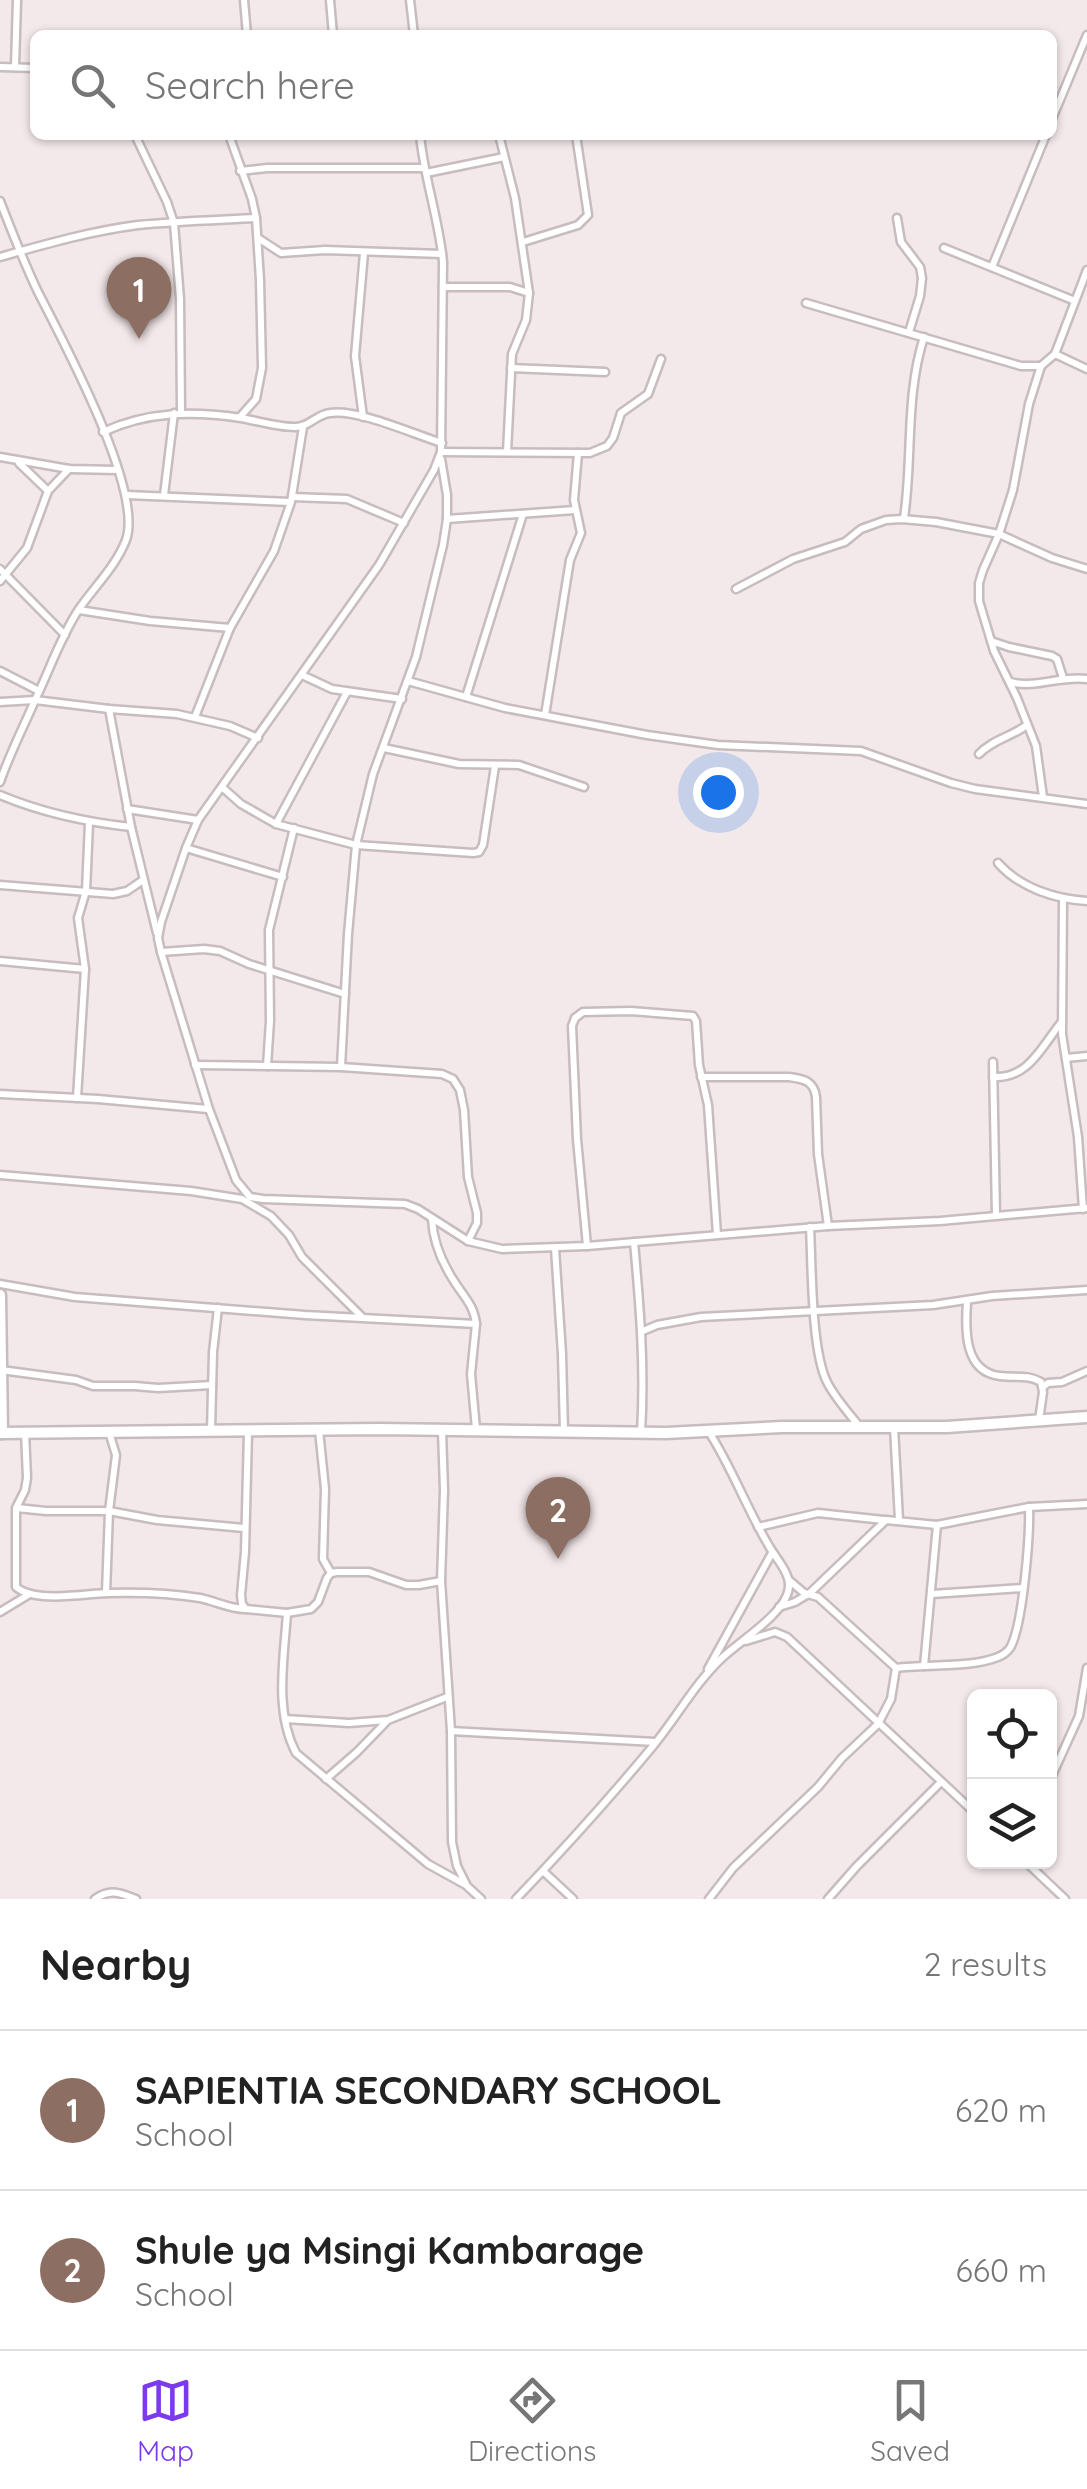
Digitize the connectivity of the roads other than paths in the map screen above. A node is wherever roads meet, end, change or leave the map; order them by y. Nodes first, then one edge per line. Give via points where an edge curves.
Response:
1 (17, 0) edge
2 (244, 0) edge
3 (330, 0) edge
4 (410, 0) edge
5 (247, 30) edge
6 (333, 30) edge
7 (413, 30) edge
8 (1087, 35) edge
9 (0, 67) edge
10 (14, 67) junction
11 (30, 68) edge
12 (1057, 107) edge
13 (137, 140) edge
14 (231, 140) edge
15 (421, 140) edge
16 (500, 140) edge
17 (577, 140) edge
18 (1044, 140) edge
19 (504, 157) junction
20 (240, 171) junction
21 (425, 171) junction
22 (0, 201) edge
23 (256, 218) junction
24 (897, 218) dead end
25 (174, 223) junction
26 (257, 237) junction
27 (523, 242) junction
28 (944, 248) dead end
29 (19, 252) junction
30 (364, 253) junction
31 (442, 254) junction
32 (0, 257) edge
33 (992, 266) junction
34 (1087, 270) edge
35 (443, 287) junction
36 (529, 294) junction
37 (1075, 301) junction
38 (806, 303) dead end
39 (909, 332) junction
40 (924, 337) junction
41 (1054, 354) junction
42 (661, 359) dead end
43 (1041, 366) junction
44 (511, 368) junction
45 (1087, 369) edge
46 (605, 372) dead end
47 (177, 413) junction
48 (363, 417) junction
49 (239, 418) junction
50 (303, 426) junction
51 (104, 432) junction
52 (441, 450) junction
53 (508, 452) junction
54 (578, 453) junction
55 (0, 457) edge
56 (18, 462) junction
57 (68, 469) junction
58 (118, 470) junction
59 (48, 491) junction
60 (127, 495) junction
61 (164, 495) junction
62 (292, 499) junction
63 (575, 510) junction
64 (523, 514) junction
65 (447, 519) junction
66 (904, 519) junction
67 (404, 523) junction
68 (1000, 534) junction
69 (1087, 569) edge
70 (2, 575) edge
71 (736, 590) dead end
72 (78, 610) junction
73 (230, 628) junction
74 (65, 635) junction
75 (989, 640) junction
76 (0, 671) edge
77 (302, 675) junction
78 (1063, 678) junction
79 (1087, 679) edge
80 (408, 682) junction
81 (1009, 682) junction
82 (40, 691) junction
83 (347, 692) junction
84 (466, 697) junction
85 (402, 699) junction
86 (36, 700) junction
87 (0, 702) edge
88 (110, 709) junction
89 (545, 715) junction
90 (195, 716) junction
91 (1027, 725) junction
92 (258, 738) junction
93 (384, 748) junction
94 (979, 754) dead end
95 (3, 765) edge
96 (496, 766) junction
97 (0, 782) edge
98 (584, 787) dead end
99 (223, 788) junction
100 (0, 796) edge
101 (1043, 797) junction
102 (1087, 804) edge
103 (127, 808) junction
104 (198, 820) junction
105 (89, 822) junction
106 (276, 824) junction
107 (130, 827) junction
108 (294, 828) junction
109 (356, 845) junction
110 (186, 848) junction
111 (998, 863) dead end
112 (283, 877) junction
113 (143, 880) junction
114 (0, 885) edge
115 (86, 891) junction
116 (1062, 900) junction
117 (1087, 901) edge
118 (158, 938) junction
119 (161, 952) junction
120 (0, 960) edge
121 (85, 970) junction
122 (269, 970) junction
123 (344, 994) junction
124 (1061, 1023) junction
125 (1087, 1056) edge
126 (1066, 1058) junction
127 (993, 1062) dead end
128 (195, 1066) junction
129 (267, 1066) junction
130 (341, 1067) junction
131 (701, 1077) junction
132 (994, 1077) junction
133 (0, 1094) edge
134 (76, 1098) junction
135 (209, 1109) junction
136 (0, 1175) edge
137 (1085, 1208) edge
138 (996, 1215) junction
139 (432, 1219) junction
140 (828, 1226) junction
141 (810, 1227) junction
142 (716, 1235) junction
143 (468, 1242) junction
144 (634, 1242) junction
145 (587, 1246) junction
146 (555, 1248) junction
147 (0, 1284) edge
148 (1087, 1290) edge
149 (0, 1296) edge
150 (967, 1301) junction
151 (218, 1308) junction
152 (814, 1310) junction
153 (363, 1318) junction
154 (476, 1324) junction
155 (642, 1332) junction
156 (1, 1370) edge
157 (1087, 1372) edge
158 (212, 1385) junction
159 (1044, 1387) junction
160 (1087, 1418) edge
161 (1039, 1420) junction
162 (859, 1426) junction
163 (894, 1426) junction
164 (319, 1430) junction
165 (108, 1431) junction
166 (210, 1431) junction
167 (442, 1431) junction
168 (708, 1431) junction
169 (25, 1432) junction
170 (248, 1432) junction
171 (476, 1432) junction
172 (564, 1432) junction
173 (1, 1433) edge
174 (641, 1433) junction
175 (1087, 1504) edge
176 (1029, 1507) junction
177 (16, 1508) junction
178 (108, 1511) junction
179 (886, 1520) junction
180 (900, 1520) junction
181 (937, 1525) junction
182 (758, 1527) junction
183 (244, 1528) junction
184 (772, 1552) junction
185 (331, 1574) junction
186 (790, 1580) junction
187 (441, 1581) junction
188 (16, 1587) junction
189 (1022, 1588) junction
190 (106, 1593) junction
191 (810, 1593) junction
192 (932, 1594) junction
193 (30, 1595) junction
194 (11, 1606) junction
195 (780, 1607) junction
196 (246, 1609) junction
197 (0, 1612) edge
198 (287, 1613) junction
199 (740, 1643) junction
200 (924, 1666) junction
201 (896, 1668) junction
202 (1087, 1668) edge
203 (706, 1675) junction
204 (448, 1697) junction
205 (285, 1719) junction
206 (388, 1720) junction
207 (878, 1724) junction
208 (451, 1731) junction
209 (656, 1742) junction
210 (326, 1779) junction
211 (1050, 1779) edge
212 (941, 1782) junction
213 (959, 1796) junction
214 (967, 1799) edge
215 (967, 1805) edge
216 (1033, 1869) edge
217 (543, 1871) junction
218 (467, 1886) junction
219 (95, 1899) edge
220 (136, 1899) edge
221 (481, 1899) edge
222 (516, 1899) edge
223 (573, 1899) edge
224 (709, 1899) edge
225 (828, 1899) edge
226 (1065, 1899) edge

1 - 10 street
2 - 5 street
3 - 6 street
4 - 7 street
8 - 12 street
9 - 10 street
10 - 11 street
13 - 25 street
14 - 20 street
15 - 21 street
16 - 19 street
17 - 27 street via 588,216
18 - 33 street
19 - 21 street
19 - 27 street
20 - 21 street
20 - 23 street
21 - 31 street
22 - 29 street
23 - 25 street
23 - 26 street
24 - 39 street via 901,242 922,278
25 - 29 street via 114,229
25 - 47 street
26 - 30 street via 281,253
26 - 49 street via 262,368 256,398
27 - 36 street
28 - 33 street
29 - 32 street
29 - 51 street
30 - 31 street
30 - 48 street via 355,356
31 - 35 street
33 - 37 street
34 - 37 street
35 - 36 street via 510,287
35 - 52 street
36 - 44 street
37 - 41 street
38 - 39 street
39 - 40 street
40 - 43 street
40 - 66 street via 912,392
41 - 43 street
41 - 45 street
42 - 54 street via 648,394 621,413 607,446
43 - 68 street
44 - 46 street
44 - 53 street
47 - 49 street
47 - 51 street
47 - 61 street
48 - 50 street via 329,412
48 - 52 street
49 - 50 street
50 - 62 street
51 - 58 street
52 - 53 street
52 - 65 street
52 - 67 street
53 - 54 street
54 - 63 street
55 - 56 street
56 - 57 street
56 - 59 street
57 - 58 street
57 - 59 street
58 - 60 street
59 - 70 street via 27,548
60 - 61 street
60 - 72 street via 128,536
61 - 62 street
62 - 67 street via 347,499
62 - 73 street via 274,552
63 - 64 street
63 - 89 street via 580,533
64 - 65 street
64 - 84 street
65 - 80 street
66 - 68 street
66 - 71 street via 861,529
67 - 77 street
68 - 69 street
68 - 75 street via 979,583
70 - 74 street
72 - 73 street
72 - 74 street
73 - 90 street
74 - 82 street
75 - 78 street via 1052,656
75 - 81 street
76 - 82 street
77 - 83 street
77 - 92 street
78 - 79 street
78 - 81 street
80 - 84 street
80 - 85 street
81 - 91 street
82 - 86 street
83 - 85 street
83 - 106 street
84 - 89 street
85 - 93 street
86 - 87 street
86 - 88 street
86 - 95 street
88 - 90 street
88 - 103 street
89 - 101 street via 718,745 861,750 950,783
90 - 92 street
91 - 94 street
91 - 101 street
92 - 99 street
93 - 96 street
93 - 109 street
95 - 97 street
96 - 98 street via 519,766
96 - 109 street via 478,852
99 - 104 street
99 - 106 street
100 - 105 street
101 - 102 street
103 - 104 street
103 - 107 street
104 - 110 street
105 - 107 street
105 - 115 street
106 - 108 street
107 - 113 street
108 - 109 street
108 - 112 street
109 - 123 street
110 - 112 street
110 - 118 street
111 - 116 street via 1020,882
112 - 122 street via 269,930
113 - 115 street via 113,894
113 - 118 street
114 - 115 street
115 - 121 street via 78,918
116 - 117 street
116 - 124 street
118 - 119 street
119 - 122 street via 220,951
119 - 128 street
120 - 121 street
121 - 134 street
122 - 123 street
122 - 129 street
123 - 130 street
124 - 126 street
124 - 132 street via 1023,1070
125 - 126 street
126 - 137 street
127 - 132 street
128 - 129 street
128 - 135 street
129 - 130 street
130 - 143 street via 453,1080 462,1100 477,1213
131 - 140 street via 811,1083
131 - 142 street
131 - 145 street via 693,1016 618,1011 576,1018
132 - 138 street
133 - 134 street
134 - 135 street
135 - 139 street via 236,1180 250,1196 405,1204
136 - 153 street via 242,1200 271,1216
137 - 138 street
138 - 140 street
139 - 143 street
139 - 154 street via 436,1246 473,1306
140 - 141 street
141 - 142 street
141 - 152 street
142 - 144 street
143 - 146 street
144 - 145 street
144 - 155 street
145 - 146 street
146 - 172 street
147 - 151 street
148 - 150 street
149 - 156 street
150 - 152 street
150 - 159 street via 968,1340 979,1369 1030,1377
151 - 153 street
151 - 158 street
152 - 155 street via 702,1317
152 - 162 street via 826,1381
153 - 154 street
154 - 171 street
155 - 174 street
156 - 158 street via 94,1386
156 - 173 street
157 - 159 street
158 - 166 street
159 - 161 street
160 - 161 street
161 - 163 street
162 - 163 street
162 - 168 street
163 - 180 street
164 - 167 street
164 - 170 street
164 - 185 street via 324,1559
165 - 166 street
165 - 169 street
165 - 178 street via 116,1455
166 - 170 street
167 - 171 street
167 - 187 street
168 - 174 street
168 - 182 street
169 - 173 street
169 - 177 street via 27,1478
170 - 183 street
171 - 172 street
172 - 174 street
175 - 176 street
176 - 181 street
176 - 189 street
177 - 178 street
177 - 188 street
178 - 183 street
178 - 190 street
179 - 180 street
179 - 182 street via 818,1513
179 - 191 street
180 - 181 street
181 - 192 street
182 - 184 street
183 - 196 street
184 - 186 street
184 - 203 street
185 - 187 street via 369,1572 419,1586
185 - 198 street via 311,1609
186 - 191 street
186 - 195 street
187 - 204 street
188 - 193 street
188 - 194 street
189 - 192 street
189 - 200 street via 1017,1630 1002,1656
190 - 193 street
190 - 196 street via 189,1596
191 - 195 street
191 - 201 street
192 - 200 street
193 - 194 street
194 - 197 street
195 - 199 street
196 - 198 street
198 - 205 street
199 - 203 street
199 - 207 street via 775,1632 786,1636
200 - 201 street
201 - 207 street via 888,1710
202 - 211 street via 1079,1716
203 - 209 street
204 - 206 street
204 - 208 street
205 - 206 street
205 - 210 street via 296,1753
206 - 210 street
207 - 212 street
207 - 224 street
208 - 209 street
208 - 218 street via 452,1842
209 - 217 street
210 - 218 street via 428,1864
212 - 213 street
212 - 225 street
213 - 214 street
213 - 215 street
216 - 226 street
217 - 222 street
217 - 223 street
218 - 221 street
219 - 220 street via 113,1892

